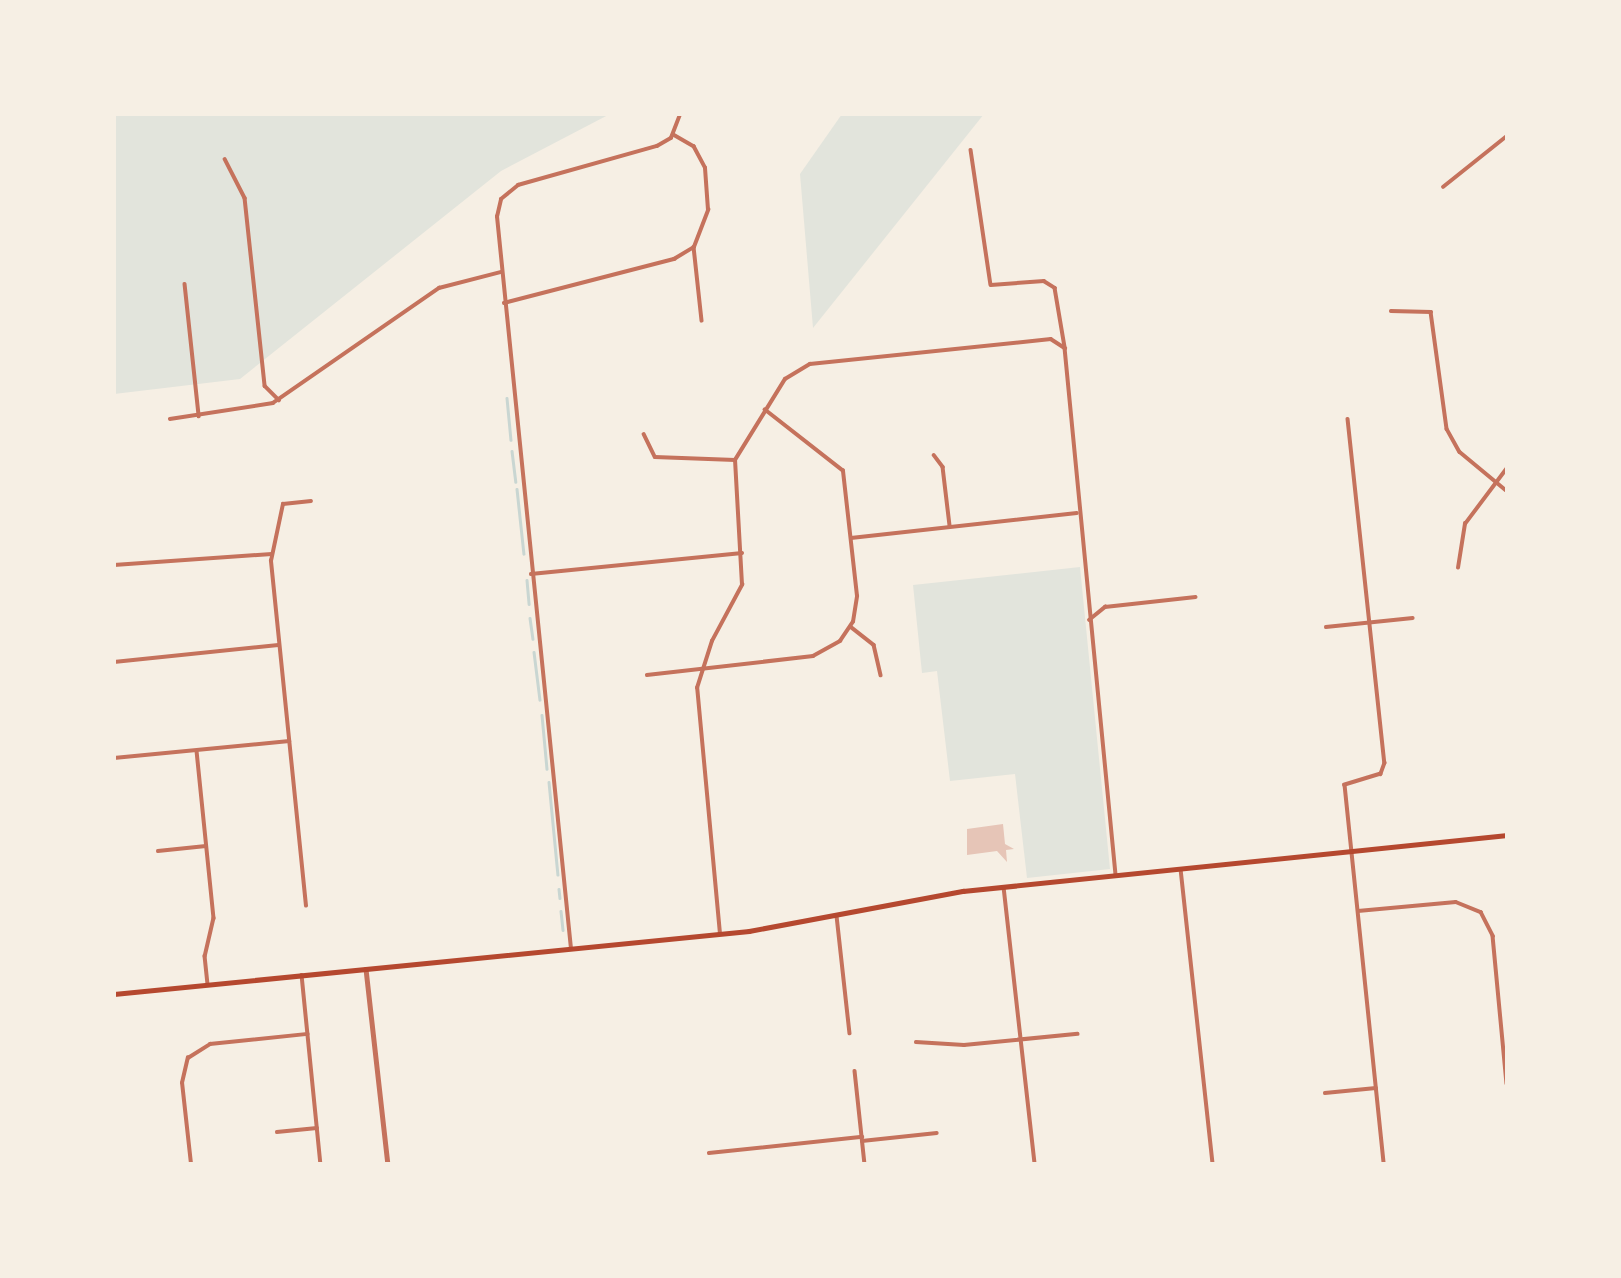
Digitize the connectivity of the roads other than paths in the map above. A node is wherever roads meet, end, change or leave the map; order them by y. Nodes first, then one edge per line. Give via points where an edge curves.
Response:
1 (680, 114) edge
2 (673, 135) junction
3 (1507, 136) edge
4 (971, 150) dead end
5 (225, 159) dead end
6 (1443, 187) dead end
7 (696, 245) junction
8 (500, 272) junction
9 (184, 284) dead end
10 (504, 303) junction
11 (1391, 311) dead end
12 (702, 321) dead end
13 (1065, 348) junction
14 (279, 400) junction
15 (765, 411) junction
16 (199, 416) junction
17 (170, 419) dead end
18 (1348, 419) dead end
19 (644, 434) dead end
20 (934, 455) dead end
21 (735, 460) junction
22 (1507, 468) edge
23 (1496, 482) junction
24 (1507, 491) edge
25 (311, 501) dead end
26 (1077, 513) junction
27 (950, 526) junction
28 (851, 538) junction
29 (742, 553) junction
30 (272, 554) junction
31 (114, 565) edge
32 (1458, 568) dead end
33 (531, 574) junction
34 (1195, 597) dead end
35 (1413, 618) dead end
36 (1089, 620) junction
37 (1370, 622) junction
38 (1326, 626) dead end
39 (851, 627) junction
40 (278, 645) junction
41 (114, 662) edge
42 (702, 668) junction
43 (647, 675) dead end
44 (881, 675) dead end
45 (289, 741) junction
46 (197, 751) junction
47 (114, 758) edge
48 (1507, 835) edge
49 (206, 846) junction
50 (158, 851) dead end
51 (1351, 851) junction
52 (1181, 869) junction
53 (1116, 875) junction
54 (1004, 887) junction
55 (306, 906) dead end
56 (1358, 911) junction
57 (837, 916) junction
58 (720, 934) junction
59 (571, 949) junction
60 (366, 969) junction
61 (302, 975) junction
62 (208, 985) junction
63 (114, 995) edge
64 (850, 1033) dead end
65 (307, 1034) junction
66 (1077, 1034) dead end
67 (1021, 1040) junction
68 (915, 1042) dead end
69 (855, 1071) dead end
70 (1507, 1083) edge
71 (1376, 1088) junction
72 (1325, 1093) dead end
73 (317, 1128) junction
74 (276, 1132) dead end
75 (937, 1133) dead end
76 (862, 1139) junction
77 (709, 1153) dead end
78 (191, 1164) edge
79 (321, 1164) edge
80 (387, 1164) edge
81 (865, 1164) edge
82 (1035, 1164) edge
83 (1213, 1164) edge
84 (1384, 1164) edge

1 - 2 street
2 - 7 street via 694,147 705,168 708,210
2 - 8 street via 649,149 509,190 497,217
3 - 6 street
4 - 13 street via 984,263 991,285 1003,288 1044,281 1055,288
5 - 14 street via 244,198 265,386
7 - 10 street via 674,259
7 - 12 street
8 - 10 street
8 - 14 street via 439,288
9 - 16 street
10 - 33 street
11 - 23 street via 1431,312 1447,429 1460,452
13 - 15 street via 1051,340 810,364 787,376
13 - 26 street
14 - 16 street
15 - 21 street
15 - 28 street via 839,464
16 - 17 street
18 - 37 street
19 - 21 street via 655,457
20 - 27 street via 943,467
21 - 29 street
22 - 23 street
23 - 24 street
23 - 32 street via 1462,531
25 - 30 street via 283,504
26 - 27 street
26 - 36 street
27 - 28 street
28 - 39 street via 857,596
29 - 33 street
29 - 42 street via 740,596
30 - 31 street
30 - 40 street
33 - 59 street
34 - 36 street via 1105,607
35 - 37 street
36 - 53 street
37 - 38 street
37 - 51 street via 1385,763 1381,774 1345,785
39 - 42 street via 820,654
39 - 44 street via 874,645
40 - 41 street
40 - 45 street
42 - 43 street
42 - 58 street via 696,708
45 - 46 street
45 - 55 street
46 - 47 street
46 - 49 street
48 - 51 main road
49 - 50 street
49 - 62 street via 214,918 206,945
51 - 52 main road
51 - 56 street
52 - 53 main road
52 - 83 street
53 - 54 main road
54 - 57 main road
54 - 67 street
56 - 70 street via 1456,902 1481,912 1493,936
56 - 71 street
57 - 58 main road
57 - 64 street
58 - 59 main road
59 - 60 main road
60 - 61 main road
60 - 80 street
61 - 62 main road
61 - 65 street
62 - 63 main road
65 - 73 street
65 - 78 street via 210,1044 187,1060 182,1083
66 - 67 street
67 - 68 street
67 - 82 street
69 - 76 street
71 - 72 street
71 - 84 street
73 - 74 street
73 - 79 street
75 - 76 street
76 - 77 street
76 - 81 street

